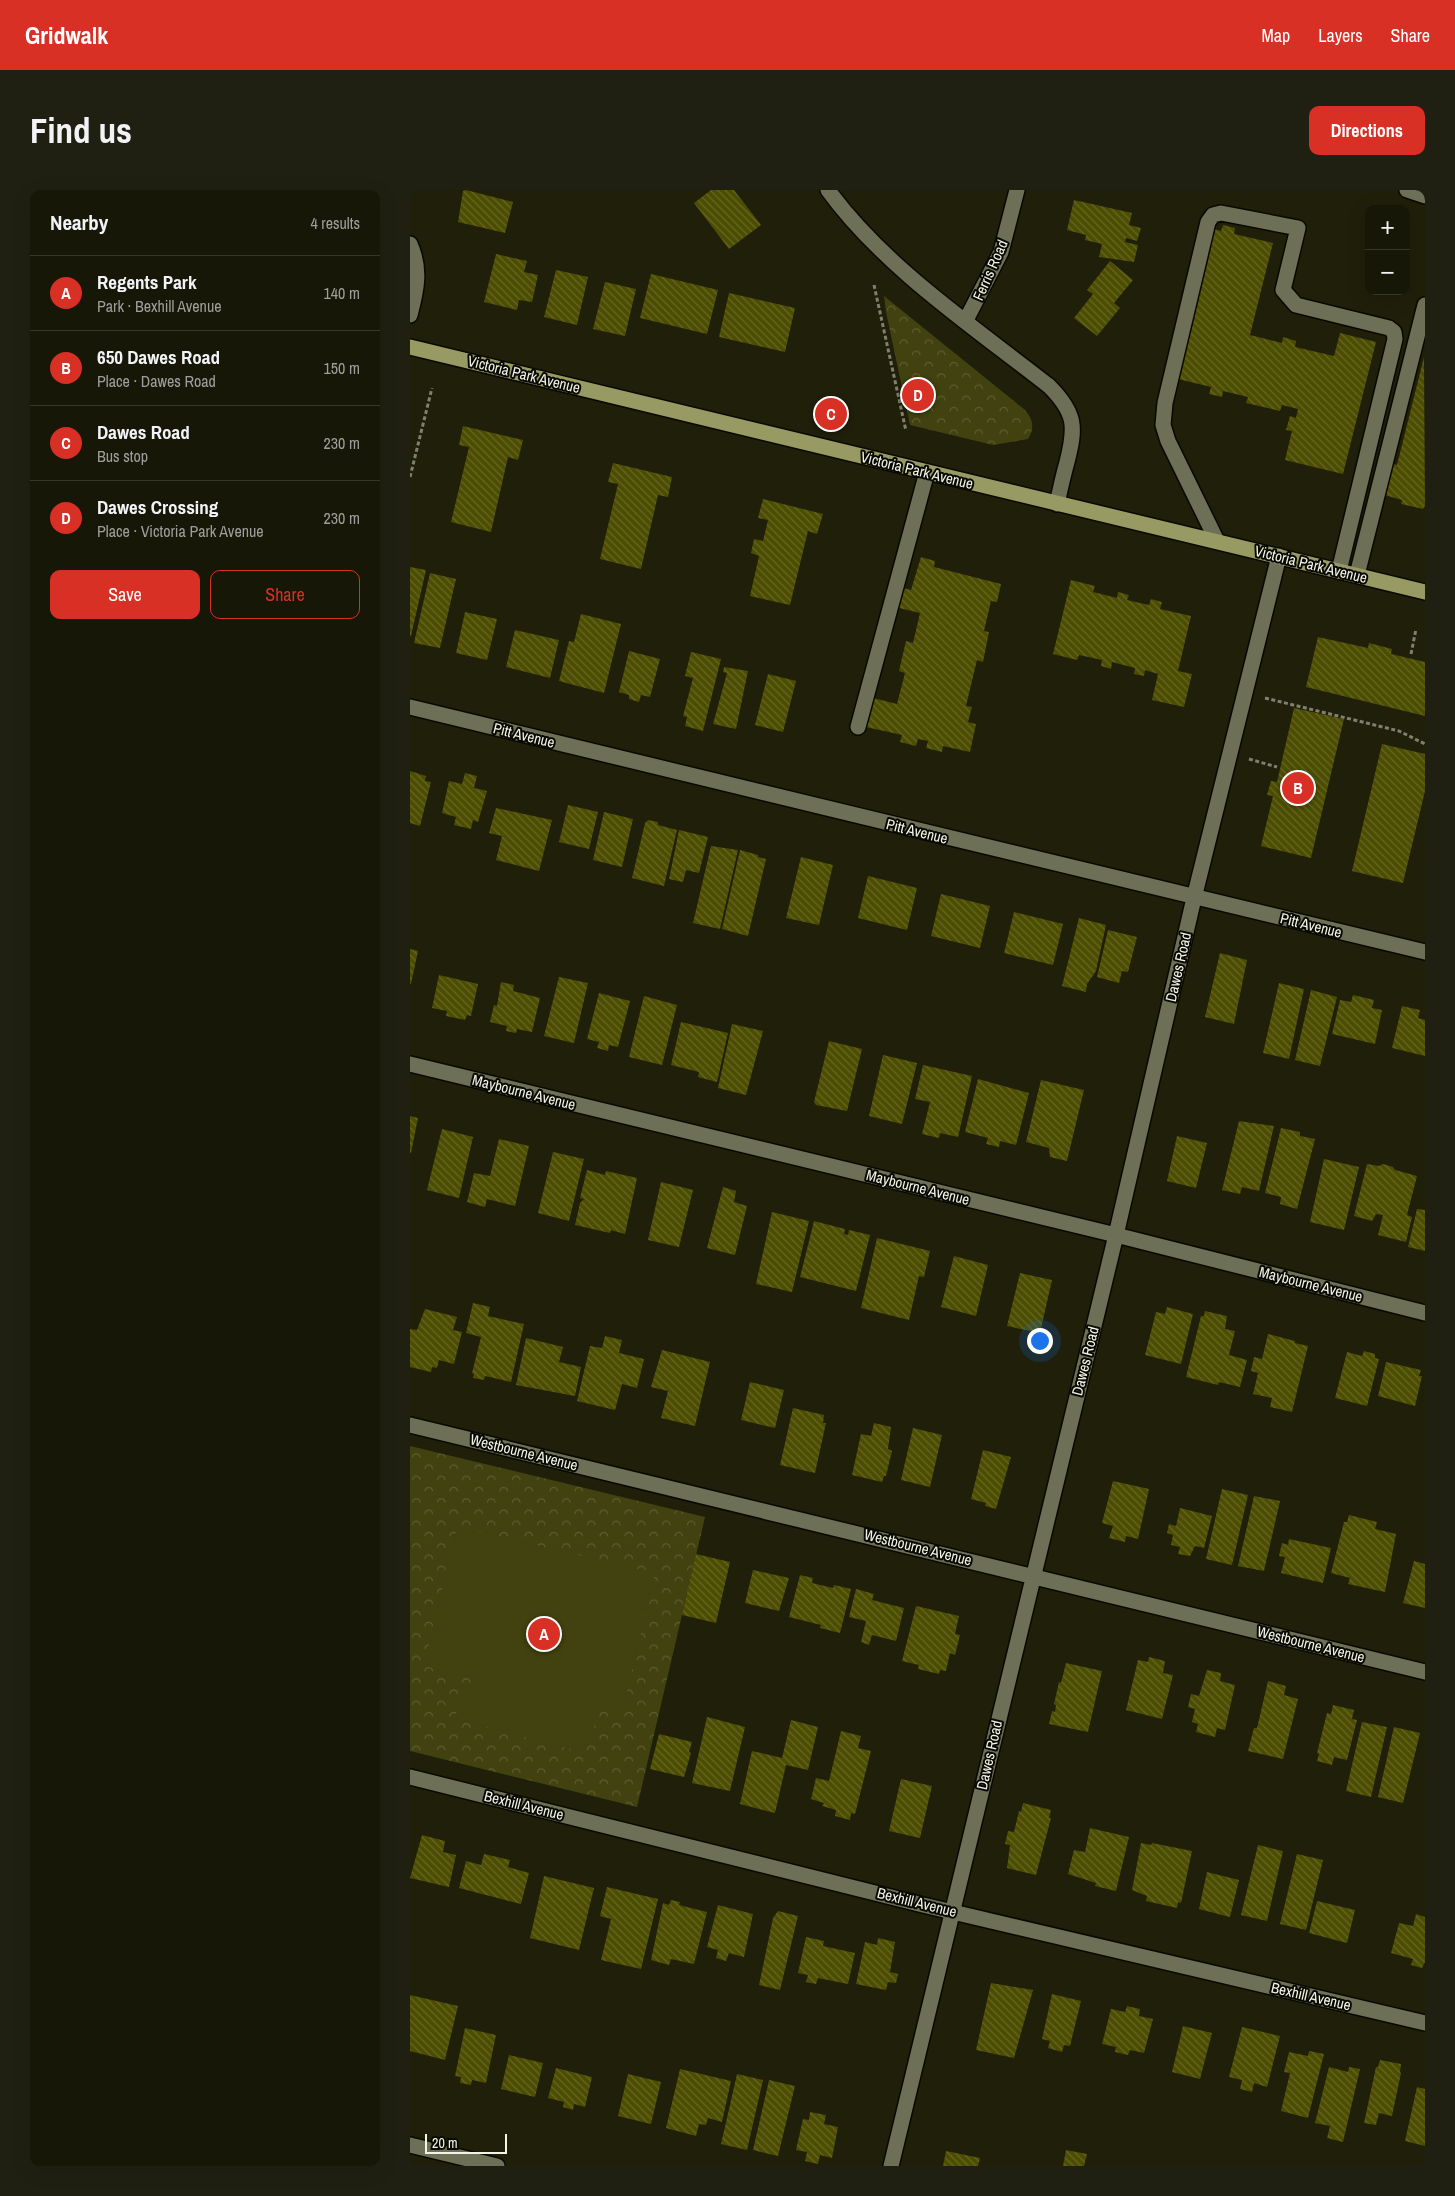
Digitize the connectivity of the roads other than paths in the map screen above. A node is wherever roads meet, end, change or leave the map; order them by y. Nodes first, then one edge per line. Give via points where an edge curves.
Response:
1 (828, 190) edge
2 (1017, 190) edge
3 (1406, 190) edge
4 (1425, 196) edge
5 (410, 244) edge
6 (1425, 305) edge
7 (410, 315) edge
8 (966, 320) junction
9 (410, 346) edge
10 (926, 472) junction
11 (1057, 504) junction
12 (1217, 541) junction
13 (1279, 556) junction
14 (1339, 571) junction
15 (1357, 575) junction
16 (1425, 592) edge
17 (410, 707) edge
18 (858, 727) dead end
19 (1194, 898) junction
20 (1425, 952) edge
21 (410, 1064) edge
22 (1116, 1235) junction
23 (1425, 1313) edge
24 (410, 1425) edge
25 (1032, 1575) junction
26 (1425, 1672) edge
27 (410, 1777) edge
28 (953, 1911) junction
29 (1425, 2024) edge
30 (410, 2145) edge
31 (497, 2166) edge
32 (891, 2166) edge

1 - 8 street via 878,247
2 - 8 street, Ferris Road via 1001,252
3 - 4 street
5 - 7 street via 418,272
6 - 15 street
8 - 11 street via 1049,386 1068,408 1073,441
9 - 10 main road, Victoria Park Avenue
10 - 11 main road, Victoria Park Avenue
10 - 18 street
11 - 12 main road, Victoria Park Avenue
12 - 13 main road, Victoria Park Avenue
12 - 14 street via 1163,425 1165,403 1208,222 1220,212 1298,228 1282,290 1296,305 1389,328 1394,332 1395,339
13 - 14 main road, Victoria Park Avenue
13 - 19 street, Dawes Road
14 - 15 main road, Victoria Park Avenue
15 - 16 main road, Victoria Park Avenue
17 - 19 street, Pitt Avenue
19 - 20 street, Pitt Avenue
19 - 22 street, Dawes Road
21 - 22 street, Maybourne Avenue
22 - 23 street, Maybourne Avenue
22 - 25 street, Dawes Road
24 - 25 street, Westbourne Avenue
25 - 26 street, Westbourne Avenue
25 - 28 street, Dawes Road
27 - 28 street, Bexhill Avenue
28 - 29 street, Bexhill Avenue
28 - 32 street, Dawes Road
30 - 31 street

